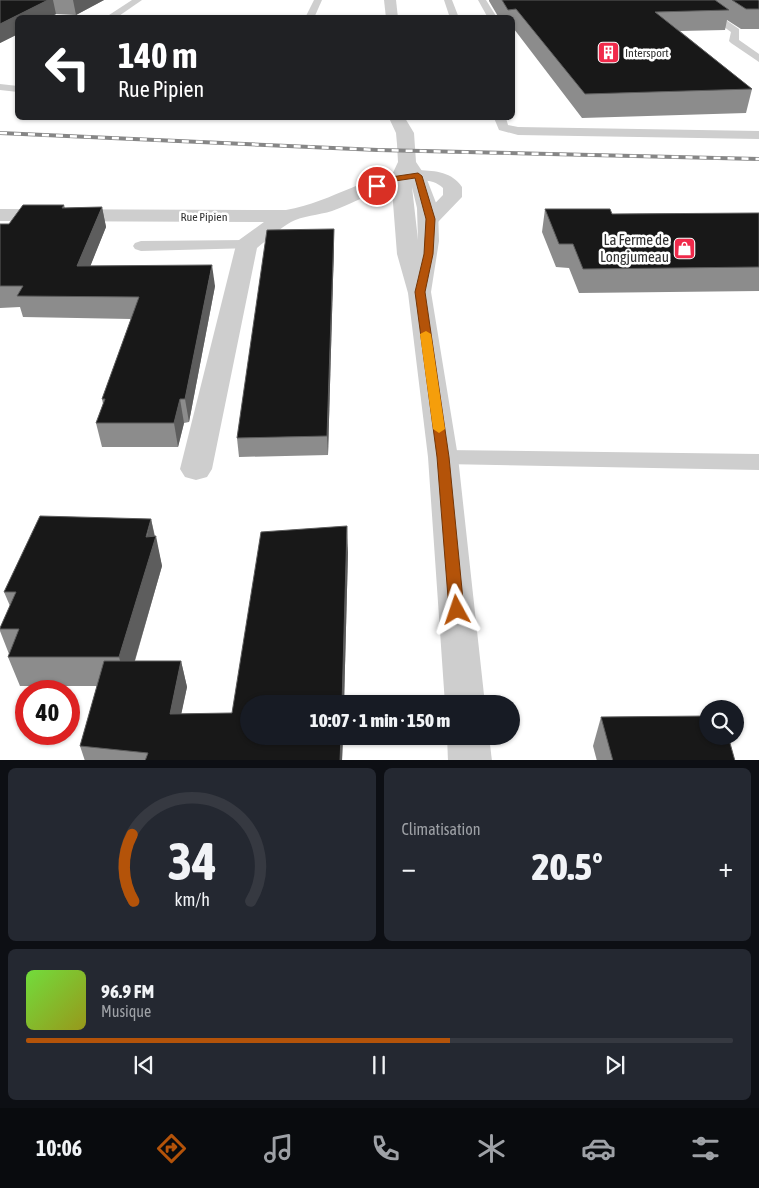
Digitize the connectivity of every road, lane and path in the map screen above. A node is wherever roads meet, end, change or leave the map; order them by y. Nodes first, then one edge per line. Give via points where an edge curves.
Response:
1 (138, 0) edge
2 (318, 0) edge
3 (390, 0) edge
4 (448, 0) edge
5 (482, 0) edge
6 (691, 0) edge
7 (114, 15) edge
8 (310, 15) edge
9 (392, 15) edge
10 (455, 15) edge
11 (490, 15) edge
12 (759, 59) edge
13 (0, 87) edge
14 (15, 89) edge
15 (501, 120) edge
16 (404, 123) edge
17 (759, 135) edge
18 (408, 167) junction
19 (0, 215) edge
20 (286, 216) junction
21 (430, 219) junction
22 (404, 220) junction
23 (247, 245) junction
24 (141, 246) dead end
25 (420, 292) junction
26 (443, 457) junction
27 (759, 462) edge
28 (196, 469) dead end
29 (464, 695) edge
30 (469, 745) edge
31 (470, 760) edge

1 - 7 lane
2 - 8 lane
3 - 9 street
4 - 10 lane
5 - 11 lane
6 - 12 lane via 736,31 734,41
13 - 14 lane
15 - 17 lane via 504,127 518,131
16 - 18 street
18 - 20 street, Rue Pipien via 322,208
18 - 21 street
18 - 21 street via 451,185 452,196
18 - 22 street
19 - 20 street, Rue Pipien
20 - 23 street
21 - 22 street
21 - 25 street via 429,254
22 - 25 street via 408,254
23 - 24 lane
23 - 28 street
25 - 26 street
26 - 27 lane
26 - 29 street
30 - 31 street

